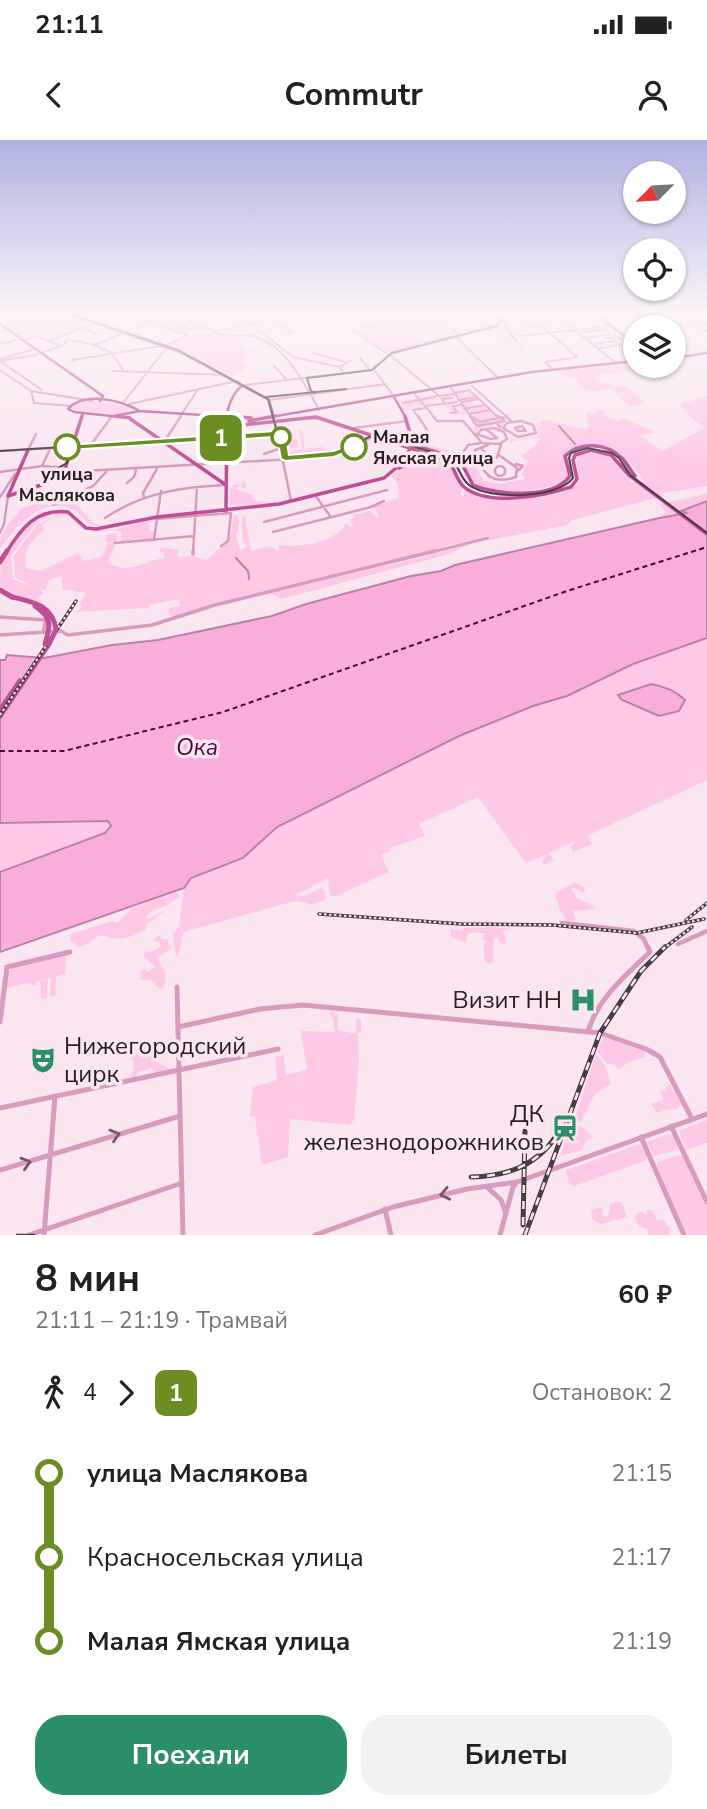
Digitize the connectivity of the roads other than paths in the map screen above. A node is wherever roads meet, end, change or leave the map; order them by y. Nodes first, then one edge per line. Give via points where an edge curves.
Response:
1 (4, 364) edge
2 (58, 364) edge
3 (59, 364) edge
4 (117, 364) edge
5 (153, 364) edge
6 (200, 364) edge
7 (203, 364) edge
8 (288, 364) edge
9 (326, 364) edge
10 (343, 364) edge
11 (367, 364) edge
12 (378, 364) edge
13 (399, 364) edge
14 (484, 364) edge
15 (547, 364) edge
16 (603, 364) edge
17 (608, 364) edge
18 (274, 366) dead end
19 (340, 367) junction
20 (372, 369) junction
21 (552, 369) junction
22 (123, 370) junction
23 (0, 371) edge
24 (148, 371) junction
25 (113, 372) dead end
26 (343, 373) junction
27 (218, 374) junction
28 (225, 375) junction
29 (303, 378) junction
30 (498, 379) junction
31 (287, 380) junction
32 (235, 381) junction
33 (386, 384) junction
34 (244, 385) junction
35 (450, 388) junction
36 (38, 390) junction
37 (198, 390) junction
38 (469, 390) junction
39 (31, 391) junction
40 (433, 391) junction
41 (311, 393) junction
42 (455, 393) junction
43 (415, 395) junction
44 (484, 397) junction
45 (394, 398) junction
46 (452, 398) dead end
47 (477, 398) junction
48 (270, 399) junction
49 (419, 400) junction
50 (95, 401) junction
51 (73, 402) junction
52 (460, 402) junction
53 (121, 403) junction
54 (403, 403) dead end
55 (444, 404) junction
56 (130, 405) junction
57 (485, 405) junction
58 (425, 407) junction
59 (464, 409) junction
60 (319, 410) junction
61 (490, 410) junction
62 (144, 411) junction
63 (304, 411) junction
64 (83, 413) junction
65 (450, 413) dead end
66 (182, 414) junction
67 (275, 414) junction
68 (313, 414) junction
69 (113, 416) junction
70 (129, 416) junction
71 (430, 416) junction
72 (470, 416) junction
73 (228, 417) junction
74 (262, 417) junction
75 (299, 418) junction
76 (419, 418) junction
77 (502, 418) junction
78 (324, 419) junction
79 (408, 420) junction
80 (276, 421) junction
81 (511, 421) junction
82 (257, 424) junction
83 (482, 426) junction
84 (354, 428) junction
85 (502, 428) junction
86 (515, 428) junction
87 (518, 431) junction
88 (212, 432) dead end
89 (429, 433) dead end
90 (36, 434) dead end
91 (280, 434) junction
92 (476, 434) junction
93 (508, 434) junction
94 (166, 435) junction
95 (373, 435) junction
96 (158, 437) junction
97 (228, 438) junction
98 (412, 439) junction
99 (183, 440) junction
100 (419, 441) dead end
101 (164, 442) junction
102 (482, 443) junction
103 (502, 443) junction
104 (489, 444) junction
105 (281, 445) junction
106 (90, 446) junction
107 (50, 449) junction
108 (72, 449) junction
109 (410, 449) joint
110 (482, 449) junction
111 (28, 450) junction
112 (0, 452) edge
113 (494, 453) junction
114 (264, 454) dead end
115 (473, 460) junction
116 (284, 461) junction
117 (491, 461) junction
118 (507, 461) junction
119 (452, 463) junction
120 (227, 464) junction
121 (198, 466) junction
122 (42, 467) junction
123 (482, 467) junction
124 (497, 467) junction
125 (18, 468) junction
126 (65, 468) junction
127 (157, 468) junction
128 (504, 468) junction
129 (136, 470) junction
130 (394, 471) junction
131 (0, 472) edge
132 (106, 472) junction
133 (15, 474) junction
134 (636, 479) junction
135 (127, 483) dead end
136 (226, 485) junction
137 (197, 487) junction
138 (387, 490) dead end
139 (161, 491) junction
140 (315, 495) junction
141 (8, 496) junction
142 (144, 497) junction
143 (0, 498) edge
144 (291, 501) junction
145 (383, 501) dead end
146 (53, 505) dead end
147 (324, 507) junction
148 (226, 510) junction
149 (233, 511) junction
150 (196, 514) junction
151 (157, 517) junction
152 (331, 517) junction
153 (105, 518) dead end
154 (264, 522) dead end
155 (273, 532) dead end
156 (707, 532) edge
157 (0, 533) edge
158 (194, 536) junction
159 (488, 538) dead end
160 (154, 540) junction
161 (115, 543) dead end
162 (221, 546) dead end
163 (193, 554) dead end
164 (0, 555) edge
165 (0, 562) edge
166 (0, 593) edge
167 (10, 599) junction
168 (0, 617) edge
169 (43, 632) junction
170 (0, 635) edge
171 (0, 710) edge
172 (0, 716) edge
173 (562, 923) dead end
174 (707, 931) edge
175 (678, 944) dead end
176 (70, 952) dead end
177 (2, 987) edge
178 (177, 987) dead end
179 (0, 1022) edge
180 (178, 1027) junction
181 (588, 1032) junction
182 (278, 1049) dead end
183 (178, 1069) junction
184 (55, 1096) junction
185 (0, 1108) edge
186 (707, 1114) edge
187 (180, 1116) junction
188 (692, 1119) junction
189 (671, 1126) junction
190 (641, 1136) junction
191 (51, 1155) junction
192 (0, 1170) edge
193 (517, 1182) junction
194 (182, 1183) junction
195 (485, 1186) junction
196 (707, 1202) edge
197 (385, 1209) junction
198 (506, 1219) junction
199 (45, 1232) edge
200 (29, 1235) edge
201 (183, 1235) edge
202 (315, 1235) edge
203 (391, 1235) edge
204 (500, 1235) edge
205 (684, 1235) edge

1 - 36 street
2 - 50 main road via 103,397
3 - 53 main road
4 - 22 street
5 - 24 street
6 - 27 main road
7 - 28 main road
8 - 29 street
9 - 19 street
10 - 19 street
11 - 20 street
12 - 20 street
13 - 40 street
14 - 30 street
15 - 21 street
16 - 21 main road
17 - 30 main road
18 - 31 street
19 - 26 street
20 - 26 street
20 - 33 street
21 - 30 main road
22 - 24 street
22 - 25 street
23 - 39 street
24 - 27 street
24 - 53 street
26 - 29 street
27 - 28 main road
28 - 32 main road
29 - 31 street
29 - 41 street
30 - 35 main road
30 - 40 main road
31 - 34 street
32 - 34 main road
32 - 37 street
33 - 41 street
33 - 45 street
34 - 48 main road
34 - 73 main road via 229,404
35 - 40 main road
35 - 42 street
36 - 39 street
36 - 51 street
37 - 56 street
37 - 66 street
38 - 42 street
38 - 44 street via 473,388
38 - 47 street
39 - 51 street via 34,403
40 - 42 street via 439,396
40 - 43 main road
40 - 45 main road
40 - 49 street via 438,397
41 - 48 street
41 - 60 street
42 - 52 street
43 - 45 main road
43 - 49 street
44 - 47 street
44 - 77 street
45 - 60 main road
45 - 79 main road
46 - 55 street via 442,399
47 - 52 street
47 - 57 street
48 - 67 main road
49 - 54 street
49 - 58 street
50 - 51 main road
50 - 53 main road
51 - 64 main road via 70,411
52 - 55 street
52 - 59 street
52 - 65 street via 453,406 457,412
53 - 56 main road
55 - 58 street
56 - 62 main road
56 - 70 main road
57 - 59 street
57 - 61 street
58 - 71 street
58 - 76 street via 413,410
59 - 72 street
60 - 63 main road
60 - 68 main road
60 - 78 main road
61 - 72 street
61 - 77 street
62 - 66 main road
62 - 70 main road
63 - 67 main road
63 - 68 main road
64 - 69 main road
64 - 108 main road
66 - 73 main road
66 - 94 street
67 - 74 main road
67 - 80 main road
68 - 75 main road
68 - 78 main road
69 - 70 main road
69 - 106 street
70 - 96 main road
71 - 76 street
71 - 92 street via 437,421 463,421
72 - 83 street
73 - 74 main road
73 - 82 main road via 238,425
73 - 97 main road
74 - 82 main road via 249,421
75 - 78 main road
75 - 80 main road
76 - 79 street
76 - 89 street
77 - 81 street
77 - 83 street via 505,421
78 - 84 main road
79 - 84 street
79 - 98 main road
80 - 82 main road
80 - 91 street
81 - 85 street
81 - 93 street via 528,423 537,431 526,437
83 - 85 street
83 - 85 street
83 - 92 street
83 - 92 street via 496,438
84 - 95 main road
85 - 86 street
85 - 93 street
86 - 87 street
86 - 87 street via 526,430
87 - 93 street
88 - 99 street
90 - 111 street
91 - 97 street
91 - 105 street
92 - 102 street
93 - 103 street
94 - 96 street
94 - 101 street
95 - 116 street via 343,454
95 - 119 main road
95 - 134 main road via 449,455 463,466 473,485 494,491 524,492 565,483 570,477 565,456 582,446 615,452
96 - 101 main road
97 - 99 street
97 - 120 main road
98 - 100 street
98 - 109 main road, bridge
99 - 101 street
101 - 106 street
101 - 121 main road
102 - 104 street
102 - 115 street via 464,449
103 - 104 street
103 - 113 street
104 - 110 street
105 - 114 street
105 - 116 street
106 - 108 street
107 - 108 street
107 - 111 street
107 - 122 street
108 - 126 main road
109 - 130 main road
110 - 113 street
110 - 113 street via 475,453
111 - 112 street
111 - 125 main road
113 - 117 street
113 - 118 street
115 - 117 street
115 - 123 street
116 - 120 street
116 - 144 street
117 - 123 street
117 - 124 street
118 - 123 street via 519,470 514,478 500,481 486,475
118 - 128 street
119 - 130 main road via 426,457
119 - 134 main road via 468,489 508,497 572,486 577,479 574,457 584,451 611,455
120 - 121 street
120 - 136 main road
121 - 127 street
121 - 136 main road
122 - 125 street
122 - 126 street
124 - 128 street
124 - 128 street via 494,471 499,474 507,472
125 - 131 street
125 - 133 main road
126 - 132 street
126 - 141 main road via 47,483
127 - 129 street
127 - 142 street
129 - 132 street
129 - 135 street
130 - 140 main road
132 - 146 street via 87,490
133 - 141 main road
133 - 143 street
134 - 156 main road
136 - 137 street
136 - 148 main road
137 - 139 street
137 - 150 street
138 - 147 street
139 - 142 street
139 - 151 street
140 - 144 main road
140 - 147 street
141 - 143 main road
141 - 157 street via 3,503 5,527
142 - 153 street
144 - 149 main road
145 - 152 street
147 - 152 street
147 - 154 street
148 - 149 main road
148 - 150 main road
149 - 150 street
149 - 162 street via 228,541
150 - 151 main road
150 - 158 street
151 - 160 street
151 - 164 main road via 96,527 72,510 47,509 19,528
151 - 165 main road via 90,529 68,512 47,511 20,530
152 - 155 street
158 - 160 street
158 - 163 street
159 - 169 street via 223,603 152,625 68,635
160 - 161 street
166 - 167 main road
167 - 171 main road, bridge via 44,611 51,630
167 - 172 main road, bridge via 48,609 56,630
168 - 169 street via 46,620
169 - 170 street
173 - 181 street via 634,931 649,946 650,952 600,1005
174 - 175 street
176 - 177 street via 7,967
177 - 179 street
178 - 180 street
180 - 181 street via 260,1009 303,1005
180 - 183 street
181 - 188 street via 625,1041 660,1057
182 - 183 street
183 - 184 street
183 - 187 street
184 - 185 street
184 - 191 street
186 - 188 street
191 -> 187 street
187 - 194 street
188 - 189 street
189 - 190 street
189 - 196 street
190 - 193 street
190 - 205 street
192 -> 191 street
191 - 199 street
193 - 195 street
193 - 198 street
194 - 199 street
194 - 201 street
195 -> 197 street
195 - 198 street via 501,1200
197 - 202 street
197 - 203 street
198 - 204 street
199 - 200 street

